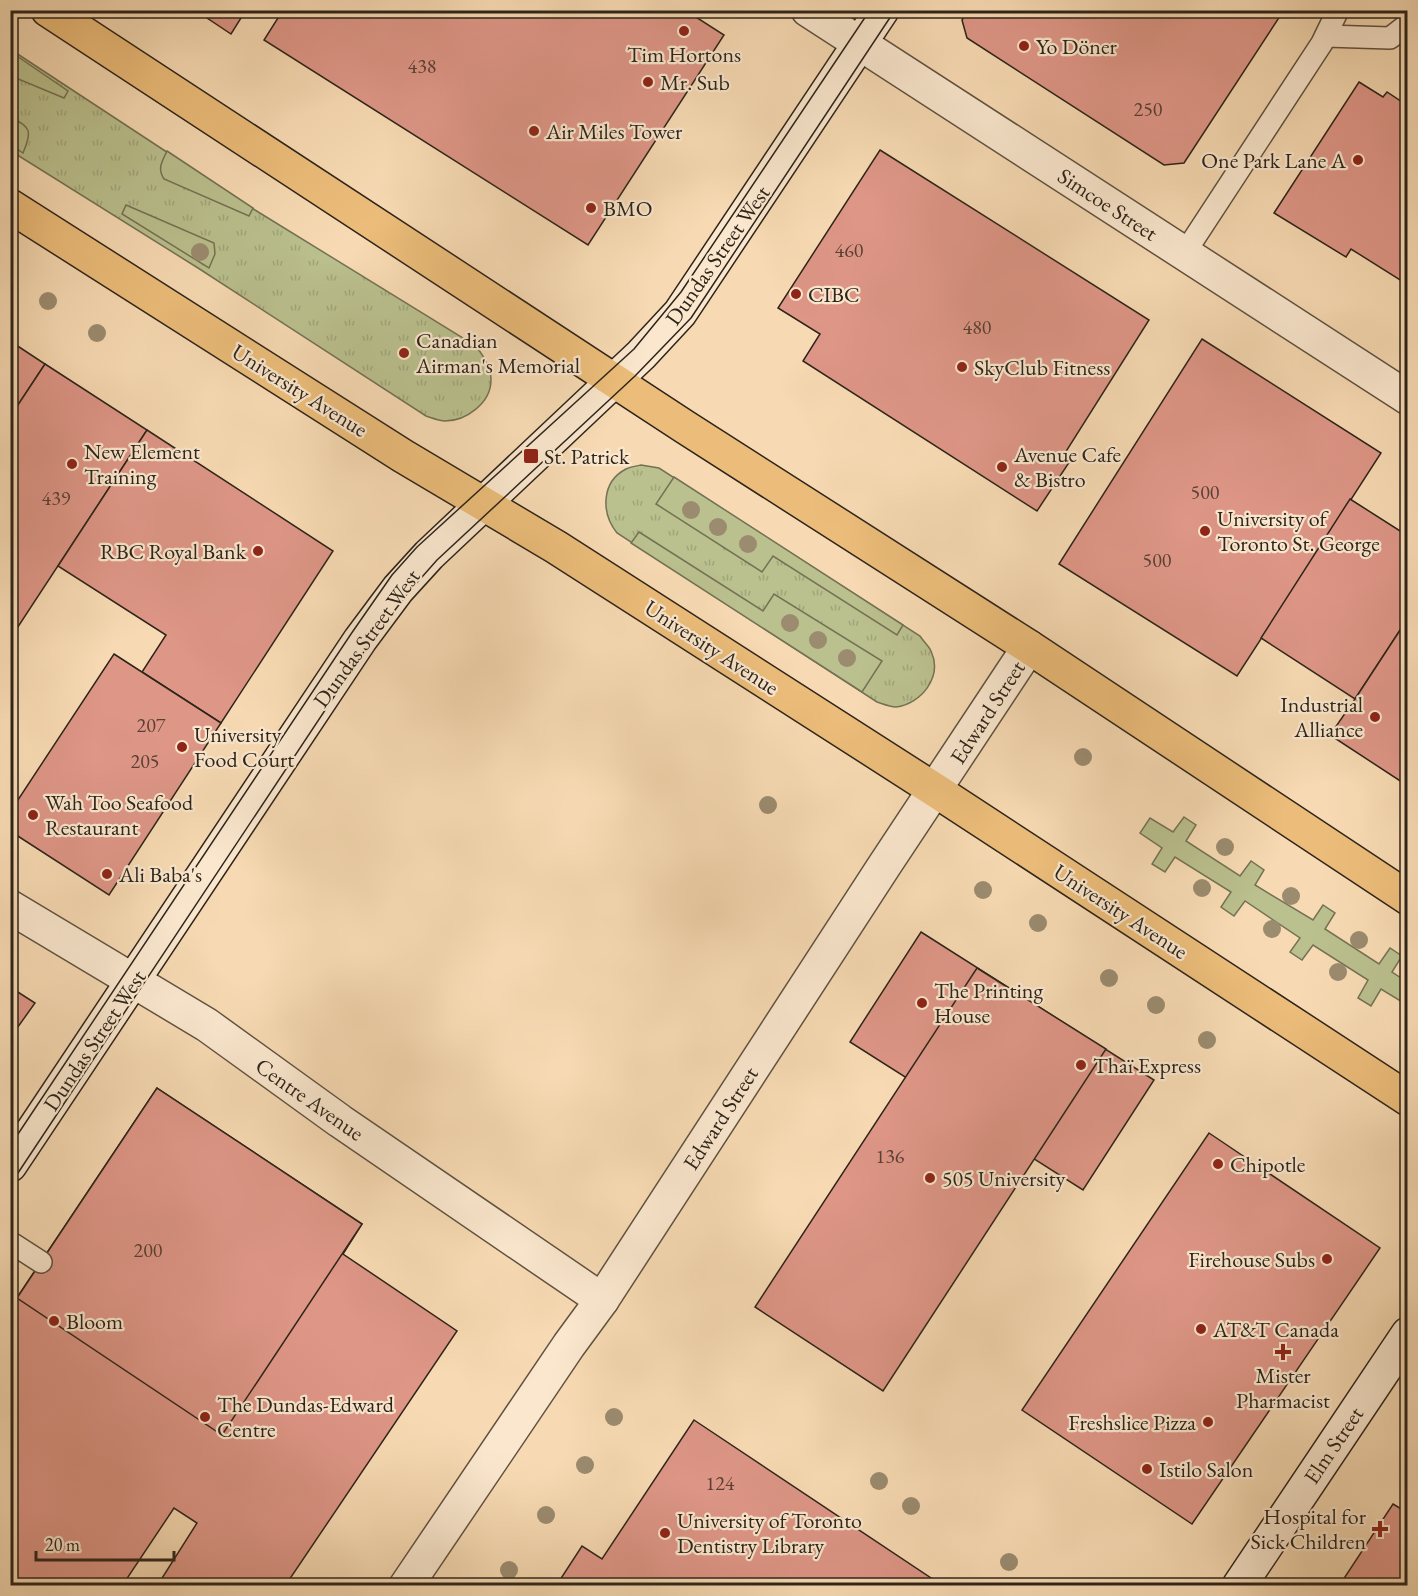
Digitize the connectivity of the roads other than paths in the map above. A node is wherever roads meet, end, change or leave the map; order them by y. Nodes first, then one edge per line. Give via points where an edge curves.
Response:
1 (48, 10) edge
2 (808, 10) edge
3 (882, 10) edge
4 (1338, 10) edge
5 (1407, 24) edge
6 (1326, 36) junction
7 (860, 44) junction
8 (10, 206) edge
9 (1184, 254) junction
10 (613, 380) junction
11 (1407, 398) edge
12 (482, 504) junction
13 (1029, 647) junction
14 (935, 790) junction
15 (1407, 898) edge
16 (10, 907) edge
17 (133, 981) junction
18 (1407, 1099) edge
19 (10, 1165) edge
20 (10, 1242) edge
21 (41, 1262) dead end
22 (602, 1300) junction
23 (1407, 1334) edge
24 (406, 1586) edge
25 (1239, 1586) edge

1 - 10 main road
2 - 7 street, Simcoe Street
3 - 7 street, Dundas Street West
4 - 6 lane
5 - 6 lane via 1390,38
6 - 9 lane
7 - 9 street, Simcoe Street
7 - 10 street, Dundas Street West via 680,314
8 - 12 main road, University Avenue
9 - 11 street, Simcoe Street
10 - 12 street, Dundas Street West
10 - 13 main road
12 - 14 main road, University Avenue
12 - 17 street, Dundas Street West via 398,589 360,640
13 - 14 street, Edward Street
13 - 15 main road
14 - 18 main road, University Avenue
14 - 22 street, Edward Street
16 - 17 street, Centre Avenue
17 - 19 street, Dundas Street West
17 - 22 street, Centre Avenue via 207,1025
20 - 21 lane
22 - 24 street, Edward Street
23 - 25 street, Elm Street

